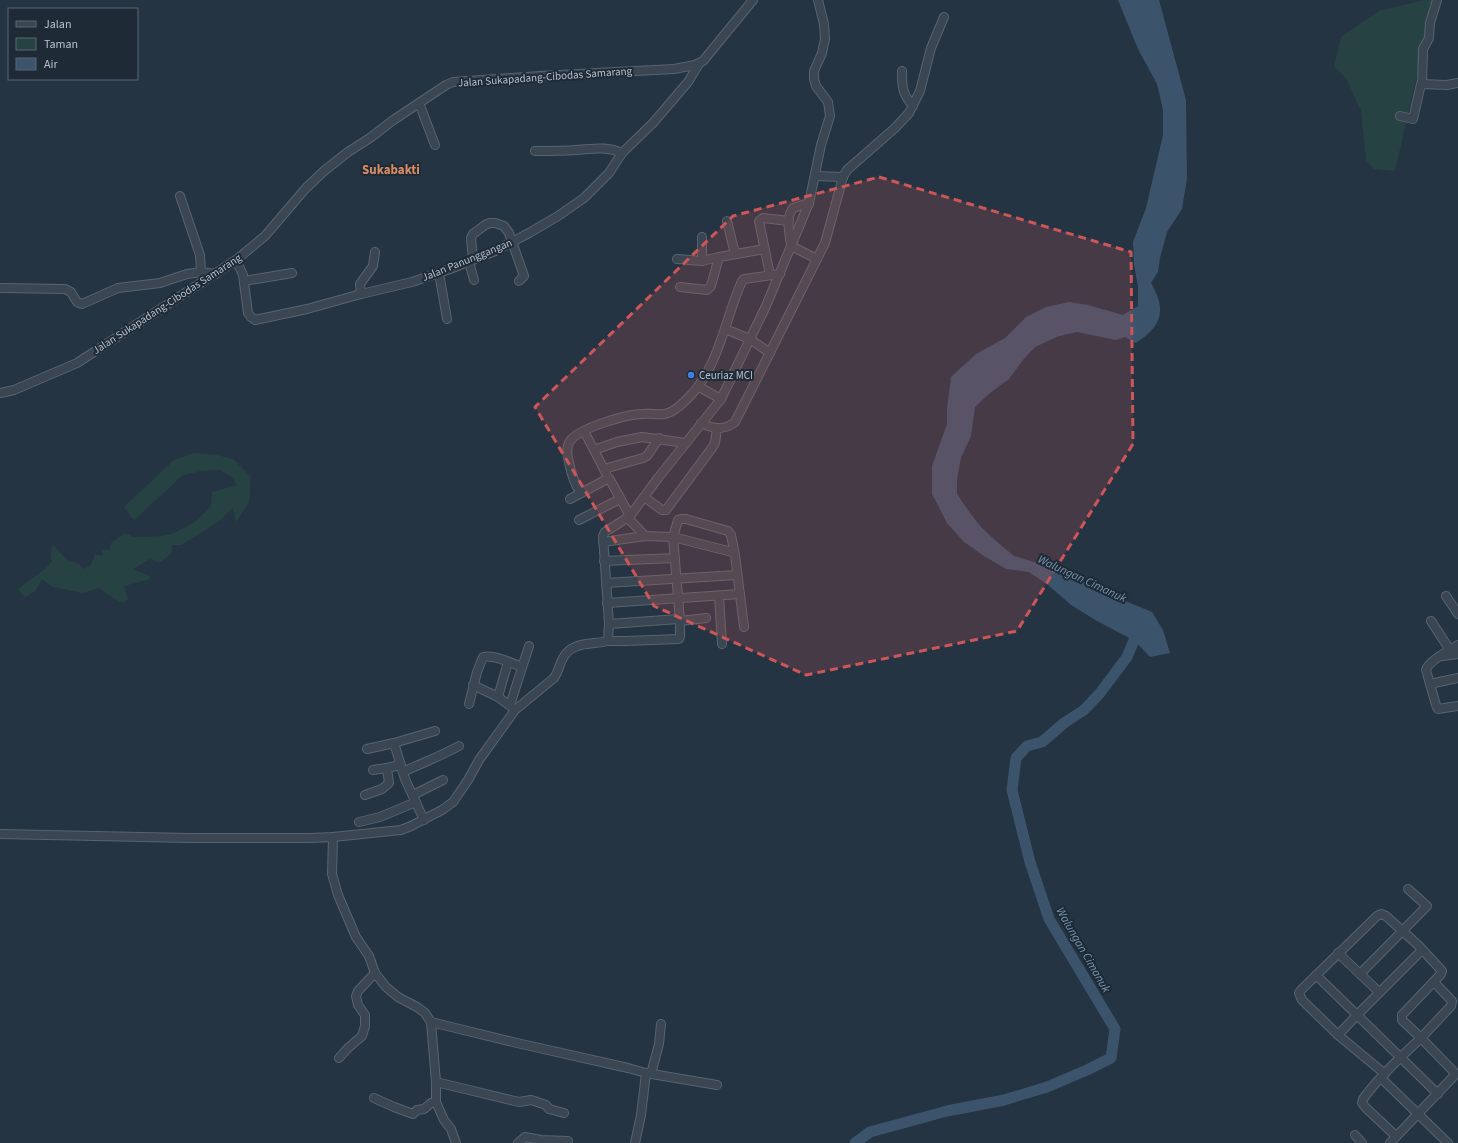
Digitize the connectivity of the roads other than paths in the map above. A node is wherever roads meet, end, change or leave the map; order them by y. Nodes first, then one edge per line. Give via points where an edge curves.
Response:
1 (753, 0) edge
2 (818, 0) edge
3 (1437, 0) edge
4 (944, 17) dead end
5 (699, 64) junction
6 (902, 71) dead end
7 (1458, 83) edge
8 (1422, 84) junction
9 (418, 103) junction
10 (913, 106) junction
11 (1400, 116) dead end
12 (435, 146) dead end
13 (535, 151) dead end
14 (622, 154) junction
15 (815, 176) junction
16 (843, 177) junction
17 (180, 196) dead end
18 (809, 203) junction
19 (789, 221) junction
20 (727, 222) dead end
21 (702, 237) dead end
22 (512, 242) junction
23 (792, 246) junction
24 (765, 249) junction
25 (375, 252) dead end
26 (735, 254) junction
27 (719, 257) junction
28 (677, 259) dead end
29 (817, 259) junction
30 (236, 260) junction
31 (471, 261) junction
32 (702, 261) junction
33 (200, 272) junction
34 (292, 273) dead end
35 (439, 273) junction
36 (216, 274) junction
37 (780, 274) junction
38 (770, 275) junction
39 (474, 280) dead end
40 (244, 281) junction
41 (519, 281) dead end
42 (680, 287) dead end
43 (0, 288) edge
44 (361, 294) junction
45 (447, 319) dead end
46 (725, 329) junction
47 (750, 339) junction
48 (770, 353) junction
49 (699, 387) junction
50 (0, 394) edge
51 (721, 399) junction
52 (701, 423) junction
53 (717, 428) junction
54 (584, 431) junction
55 (659, 438) junction
56 (686, 443) junction
57 (594, 450) junction
58 (604, 469) junction
59 (609, 478) junction
60 (581, 493) junction
61 (644, 497) junction
62 (570, 499) dead end
63 (620, 499) junction
64 (629, 517) junction
65 (579, 520) dead end
66 (645, 536) junction
67 (673, 538) junction
68 (603, 542) junction
69 (735, 555) junction
70 (675, 558) junction
71 (604, 561) junction
72 (737, 575) junction
73 (676, 578) junction
74 (606, 583) junction
75 (740, 594) junction
76 (719, 596) junction
77 (1446, 596) dead end
78 (678, 598) junction
79 (607, 603) junction
80 (1458, 614) edge
81 (706, 618) dead end
82 (679, 620) junction
83 (1431, 621) dead end
84 (609, 624) junction
85 (744, 627) dead end
86 (608, 641) junction
87 (722, 644) dead end
88 (1458, 645) edge
89 (529, 646) dead end
90 (1450, 650) junction
91 (1458, 654) edge
92 (1440, 656) junction
93 (508, 662) junction
94 (522, 667) junction
95 (1458, 678) edge
96 (1430, 684) junction
97 (473, 685) junction
98 (498, 697) junction
99 (469, 704) dead end
100 (1458, 706) edge
101 (512, 708) junction
102 (435, 731) dead end
103 (394, 743) junction
104 (459, 746) dead end
105 (367, 749) dead end
106 (387, 768) junction
107 (402, 768) junction
108 (373, 770) dead end
109 (443, 780) dead end
110 (365, 795) dead end
111 (415, 798) junction
112 (424, 820) junction
113 (359, 822) dead end
114 (0, 834) edge
115 (333, 837) junction
116 (1408, 889) dead end
117 (1403, 931) junction
118 (1422, 950) junction
119 (1338, 953) junction
120 (375, 973) junction
121 (1360, 974) junction
122 (1316, 975) junction
123 (1434, 982) junction
124 (1379, 992) junction
125 (1357, 1015) junction
126 (431, 1022) junction
127 (661, 1024) dead end
128 (1338, 1035) junction
129 (1421, 1038) junction
130 (339, 1058) dead end
131 (1401, 1058) junction
132 (648, 1074) junction
133 (1381, 1078) junction
134 (436, 1082) junction
135 (717, 1085) dead end
136 (1438, 1094) junction
137 (374, 1098) dead end
138 (436, 1103) junction
139 (564, 1113) dead end
140 (1417, 1116) junction
141 (1355, 1135) dead end
142 (568, 1141) dead end
143 (1393, 1141) edge
144 (456, 1143) edge
145 (518, 1143) edge
146 (635, 1143) edge
147 (1362, 1143) edge
148 (1445, 1143) edge

1 - 5 street
2 - 15 street via 825,38 814,71 814,79 828,102 830,116
3 - 8 street via 1428,40 1423,49
4 - 10 street via 931,48
5 - 9 street, Jalan Sukapadang-Cibodas Samarang via 674,69 453,82
5 - 14 street, Jalan Panunggangan via 688,82 653,123
6 - 10 street via 905,98
7 - 8 street
8 - 11 street via 1413,119
9 - 12 street
9 - 30 street, Jalan Sukapadang-Cibodas Samarang via 324,171 265,236
10 - 16 street via 900,123 847,170
13 - 14 street via 591,148 612,149
14 - 22 street, Jalan Panunggangan via 609,173 584,198
15 - 16 street
15 - 18 street
16 - 29 street via 825,243
17 - 33 street via 200,255
18 - 19 street via 793,208
18 - 23 street
19 - 23 street
19 - 24 street via 763,218 759,221
20 - 26 street
21 - 32 street
22 - 31 street, Jalan Panunggangan
22 - 31 street via 504,226 495,223 485,225 471,238
22 - 41 street via 524,276
23 - 29 street
23 - 37 street
24 - 26 street
24 - 38 street
25 - 44 street via 373,266 360,284
26 - 27 street
27 - 32 street
27 - 42 street via 710,288 706,290
28 - 32 street
29 - 48 street
30 - 36 street, Jalan Sukapadang-Cibodas Samarang
30 - 40 street, Jalan Panunggangan
31 - 35 street, Jalan Panunggangan
31 - 39 street
33 - 36 street
33 - 43 street via 160,283 118,288 82,304 65,289
34 - 40 street
35 - 44 street, Jalan Panunggangan
35 - 45 street
36 - 50 street, Jalan Sukapadang-Cibodas Samarang via 77,363
37 - 38 street
37 - 47 street
38 - 46 street via 742,281
40 - 44 street, Jalan Panunggangan via 248,313 255,320
46 - 47 street
46 - 49 street
47 - 48 street
47 - 51 street
48 - 53 street via 735,422 721,429
49 - 51 street
49 - 54 street via 672,412 631,415
51 - 52 street
52 - 53 street
52 - 56 street
53 - 61 street via 712,448 666,510 662,510
54 - 57 street
54 - 60 street via 570,442 567,457 570,471
55 - 56 street
55 - 57 street via 642,436
55 - 58 street via 647,456
56 - 61 street
57 - 58 street
58 - 59 street
59 - 60 street
59 - 63 street
60 - 62 street
61 - 64 street
63 - 64 street
63 - 65 street
64 - 66 street
64 - 68 street via 605,532
66 - 67 street
66 - 68 street
67 - 69 street via 732,552
67 - 69 street via 678,520 681,519 724,529 731,535
67 - 70 street
68 - 71 street
69 - 72 street
70 - 71 street
70 - 73 street
71 - 74 street
72 - 73 street
72 - 75 street
73 - 74 street
73 - 78 street
74 - 79 street
75 - 76 street
75 - 85 street
76 - 78 street
76 - 87 street
77 - 80 street
78 - 79 street
78 - 82 street
79 - 84 street
81 - 82 street
82 - 84 street
82 - 86 street via 679,639
83 - 90 street
84 - 86 street
86 - 101 street via 578,645 572,649 562,659 554,678
88 - 90 street
89 - 94 street
90 - 92 street
91 - 92 street
92 - 96 street via 1426,668
93 - 94 street
93 - 97 street via 483,657
93 - 98 street
94 - 101 street
95 - 96 street
96 - 100 street via 1438,708
97 - 98 street
97 - 99 street
98 - 101 street
101 - 112 street via 453,802
102 - 103 street
103 - 105 street
103 - 107 street
104 - 107 street via 437,758
106 - 107 street
106 - 108 street
106 - 110 street via 389,783 382,789
107 - 111 street
109 - 111 street
111 - 112 street
111 - 113 street via 380,817
112 - 115 street via 401,830
114 - 115 street via 189,838
115 - 120 street via 332,874 335,886 348,922 369,956
116 - 117 street via 1427,906
117 - 118 street
117 - 119 street via 1381,914
117 - 121 street
118 - 123 street via 1441,969 1441,974
118 - 124 street
119 - 121 street
119 - 122 street
120 - 126 street via 386,987 425,1013
120 - 130 street via 356,996 358,1005 365,1015 362,1036
121 - 124 street
122 - 125 street
122 - 128 street via 1301,990 1300,997
123 - 129 street via 1452,1001 1451,1006
123 - 129 street via 1401,1018
124 - 125 street
125 - 128 street
125 - 131 street
126 - 132 street
126 - 134 street
127 - 132 street via 659,1044
128 - 133 street
129 - 131 street
129 - 136 street via 1455,1073
131 - 133 street
131 - 136 street
132 - 135 street
132 - 146 street
133 - 140 street
133 - 143 street via 1362,1103
134 - 138 street
134 - 139 street via 519,1102 531,1100
136 - 140 street
137 - 138 street via 414,1114 431,1103
138 - 144 street
140 - 143 street
140 - 148 street
141 - 147 street
142 - 145 street via 525,1137

